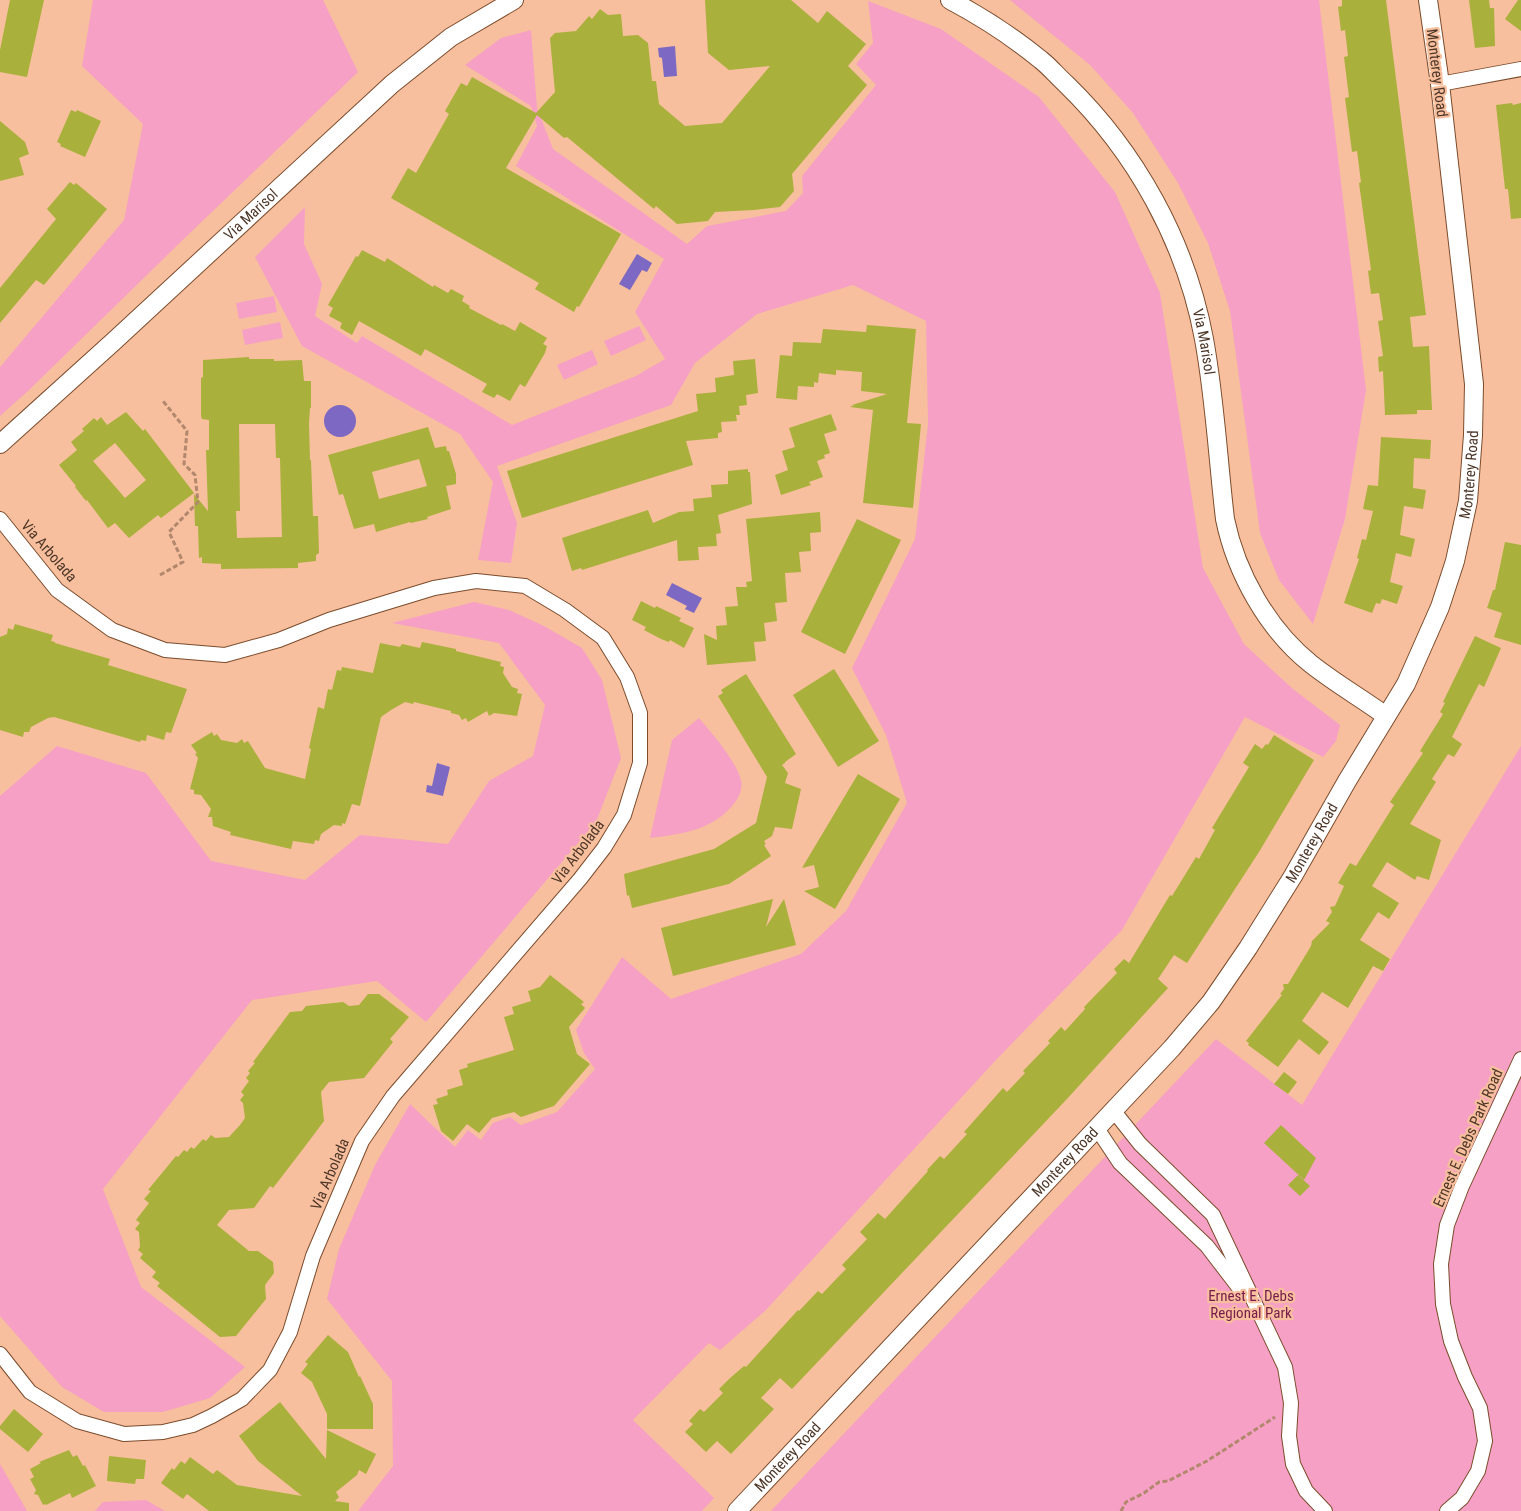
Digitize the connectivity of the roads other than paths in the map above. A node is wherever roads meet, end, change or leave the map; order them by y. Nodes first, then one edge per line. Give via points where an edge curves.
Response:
1 (514, 0) edge
2 (950, 0) edge
3 (1428, 0) edge
4 (1521, 69) edge
5 (1440, 84) junction
6 (0, 444) edge
7 (0, 519) edge
8 (1386, 716) junction
9 (1521, 1059) edge
10 (1113, 1110) junction
11 (1096, 1127) junction
12 (1213, 1216) junction
13 (1196, 1235) junction
14 (0, 1354) edge
15 (1285, 1367) junction
16 (737, 1511) edge
17 (1324, 1511) edge
18 (1447, 1511) edge

1 - 6 street, Via Marisol via 451,37 392,84
2 - 8 street, Via Marisol via 984,19 1042,61 1089,107 1132,162 1162,213 1191,285 1204,338 1225,520 1247,582 1289,644 1311,664
3 - 5 street, Monterey Road
4 - 5 street
5 - 8 street, Monterey Road via 1474,384 1468,501 1455,561 1440,607 1406,684
7 - 14 street, Via Arbolada via 57,590 112,630 165,650 225,655 434,588 476,581 525,586 603,638 626,677 640,713 641,739 640,764 624,815 604,848 393,1096 362,1141 313,1256 290,1332 270,1370 242,1399 192,1425 163,1432 124,1434 77,1421 30,1392
8 - 10 street, Monterey Road via 1248,948 1211,1002
9 - 18 street, Ernest E. Debs Park Road via 1447,1225 1441,1264 1443,1304 1451,1341 1480,1408 1485,1441 1478,1471 1462,1498
10 - 11 street, Monterey Road
10 - 12 street via 1140,1144
11 - 13 street via 1120,1163
11 - 16 street, Monterey Road
12 - 13 street
12 - 15 street
13 - 15 street via 1238,1286 1264,1339
15 - 17 street via 1293,1464 1306,1491

